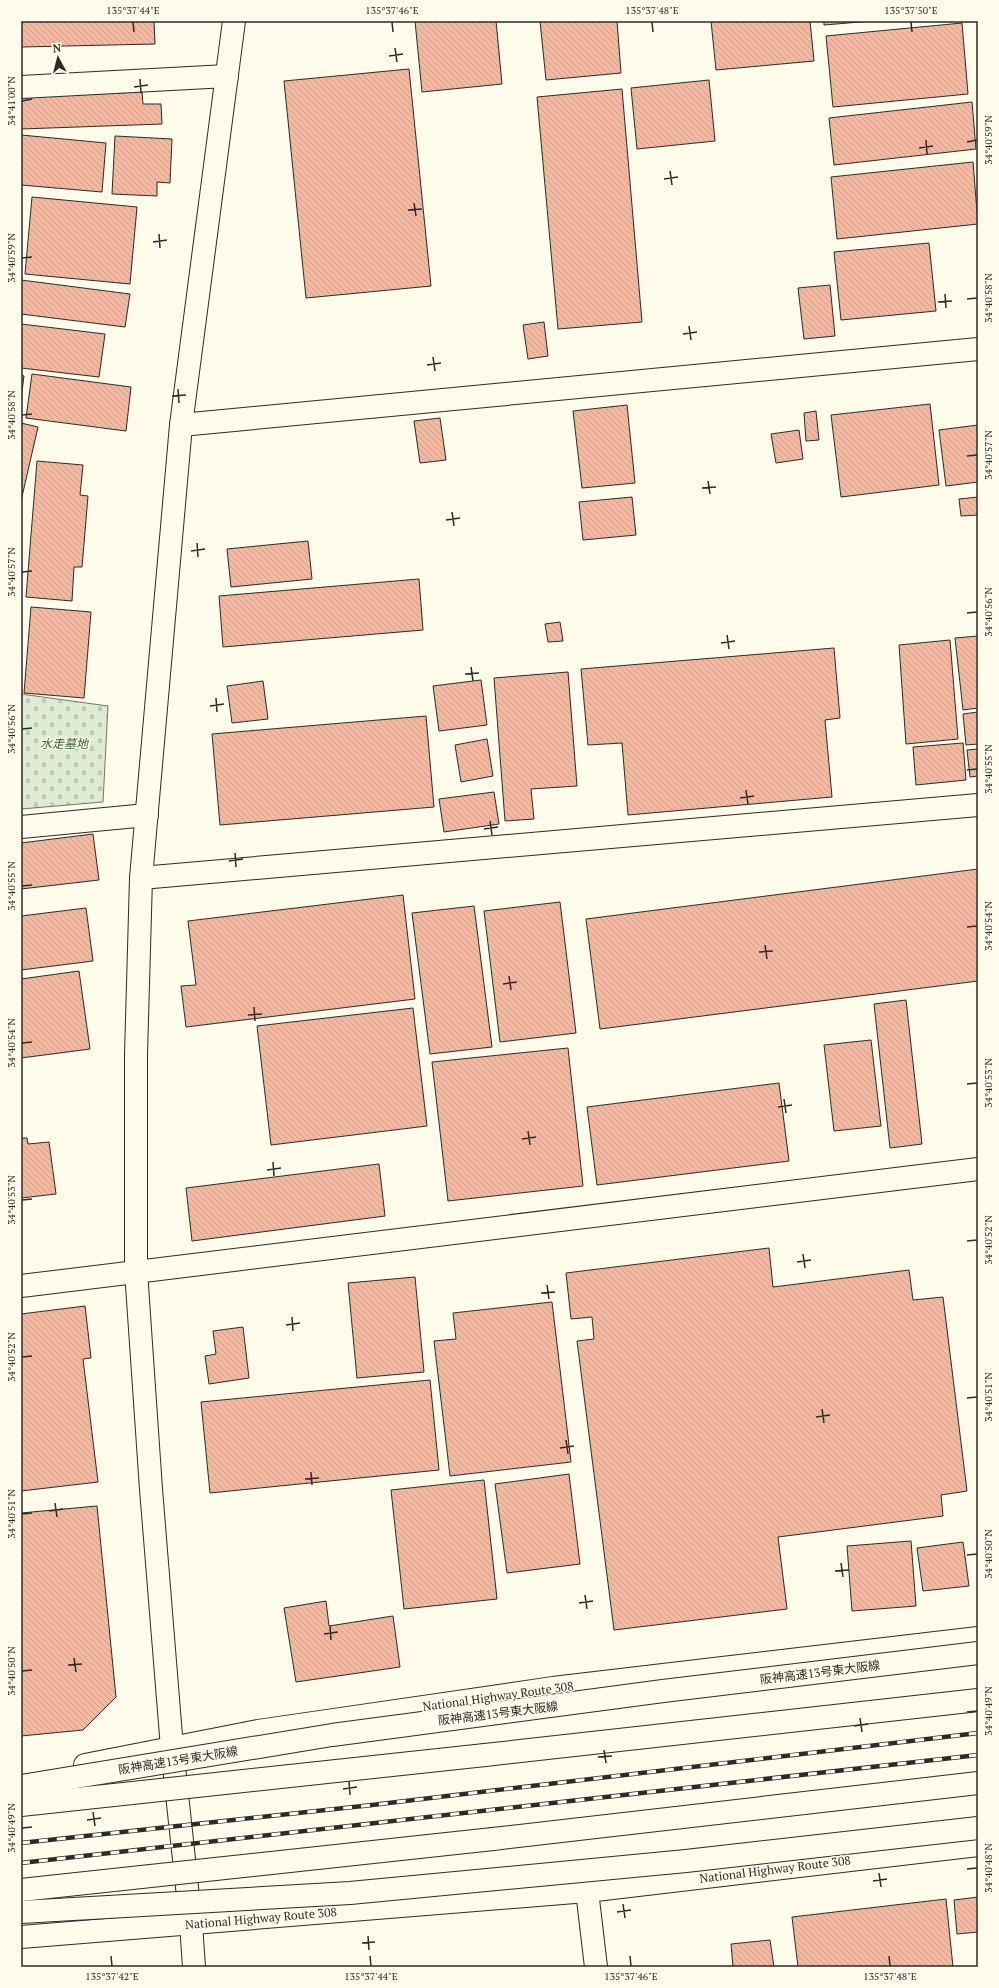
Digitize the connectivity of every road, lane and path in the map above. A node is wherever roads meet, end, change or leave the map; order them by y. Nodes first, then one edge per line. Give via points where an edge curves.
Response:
1 (234, 21) edge
2 (227, 76) junction
3 (21, 87) edge
4 (978, 350) edge
5 (181, 424) junction
6 (978, 805) edge
7 (146, 815) junction
8 (21, 827) edge
9 (141, 878) junction
10 (978, 1169) edge
11 (136, 1271) junction
12 (21, 1286) edge
13 (978, 1638) edge
14 (978, 1653) edge
15 (978, 1700) edge
16 (172, 1748) junction
17 (21, 1775) edge
18 (978, 1783) edge
19 (21, 1786) edge
20 (21, 1805) edge
21 (978, 1828) edge
22 (978, 1845) edge
23 (21, 1890) edge
24 (587, 1891) junction
25 (21, 1912) edge
26 (191, 1924) junction
27 (21, 1937) edge
28 (194, 1967) edge
29 (596, 1967) edge

1 - 2 main road
2 - 3 main road
2 - 5 main road
4 - 5 main road
5 - 7 main road
6 - 9 main road
7 - 8 main road
7 - 9 main road
9 - 11 main road via 136,1055
10 - 11 main road
11 - 12 main road
11 - 16 main road
13 - 16 main road, National Highway Route 308 via 553,1688 258,1731
14 - 19 main road, 阪神高速13号東大阪線, bridge via 340,1734
15 - 20 main road, bridge
16 - 17 main road, National Highway Route 308
16 - 26 main road
18 - 23 main road, bridge
21 - 25 main road, bridge via 686,1861 350,1893
22 - 24 main road, National Highway Route 308
24 - 26 main road, National Highway Route 308
24 - 29 main road
26 - 27 main road, National Highway Route 308
26 - 28 main road

